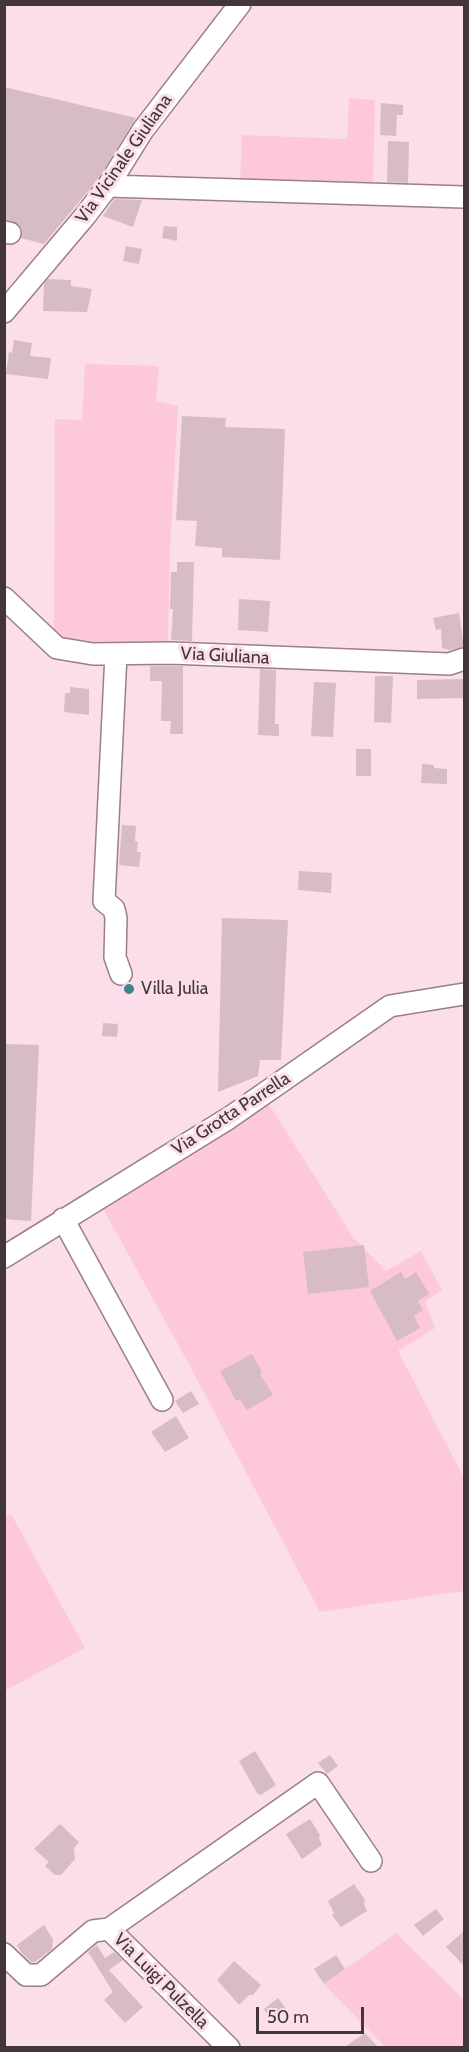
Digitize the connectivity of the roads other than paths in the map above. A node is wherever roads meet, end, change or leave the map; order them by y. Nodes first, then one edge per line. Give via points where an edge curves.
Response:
1 (240, 4) edge
2 (108, 186) junction
3 (465, 197) edge
4 (4, 312) edge
5 (4, 598) edge
6 (116, 654) junction
7 (465, 659) edge
8 (121, 974) dead end
9 (465, 994) edge
10 (63, 1219) junction
11 (4, 1257) edge
12 (162, 1400) dead end
13 (371, 1861) dead end
14 (109, 1929) junction
15 (4, 1954) edge
16 (229, 2048) edge

1 - 2 street, Via Vicinale Giuliana via 143,130
2 - 3 street
2 - 4 street, Via Vicinale Giuliana
5 - 6 street, Via Giuliana via 57,648
6 - 7 street, Via Giuliana via 449,664
6 - 8 street via 104,902 114,909 115,957
9 - 10 street, Via Grotta Parrella via 390,1006 229,1118
10 - 11 street, Via Grotta Parrella
10 - 12 street
13 - 14 street via 318,1783
14 - 15 street, Via Luigi Pulzella via 93,1931 40,1975 26,1975
14 - 16 street, Via Luigi Pulzella

